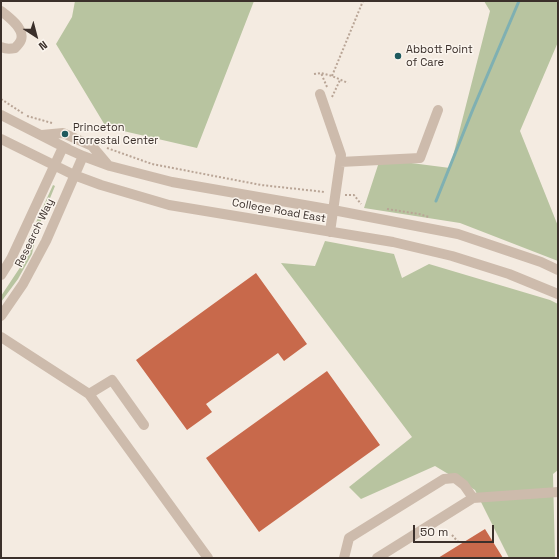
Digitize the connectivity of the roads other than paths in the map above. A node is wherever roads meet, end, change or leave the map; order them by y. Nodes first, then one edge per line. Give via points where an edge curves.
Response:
1 (1, 11) edge
2 (1, 47) edge
3 (320, 94) dead end
4 (438, 110) dead end
5 (1, 115) edge
6 (40, 135) junction
7 (1, 138) edge
8 (63, 147) joint
9 (83, 156) junction
10 (340, 162) junction
11 (54, 165) junction
12 (110, 166) junction
13 (74, 175) junction
14 (333, 210) junction
15 (330, 232) junction
16 (558, 270) edge
17 (1, 275) edge
18 (558, 294) edge
19 (1, 316) edge
20 (1, 337) edge
21 (89, 394) junction
22 (144, 425) dead end
23 (558, 492) edge
24 (473, 498) junction
25 (208, 558) edge
26 (344, 558) edge
27 (377, 558) edge

1 - 2 street via 21,32 21,40 14,48
3 - 10 street via 342,155
4 - 10 street via 420,158
5 - 6 street, College Road East
6 - 9 street, College Road East
6 - 12 street via 63,133 92,146
7 - 11 street, College Road East
8 - 9 street, College Road East
8 - 11 street, Research Way
9 - 12 street, College Road East
9 - 13 street, Research Way
10 - 14 street
11 - 13 street, College Road East
11 - 17 street, Research Way via 12,259
12 - 14 street, College Road East via 172,182
13 - 15 street, College Road East via 169,205
13 - 19 street, Research Way via 46,241 23,284
14 - 15 street
14 - 16 street, College Road East via 458,234
15 - 18 street, College Road East via 393,242 452,256
20 - 21 street
21 - 22 street via 112,380
21 - 25 street
23 - 24 street
24 - 26 street via 464,485 455,478 444,479 349,538
24 - 27 street

